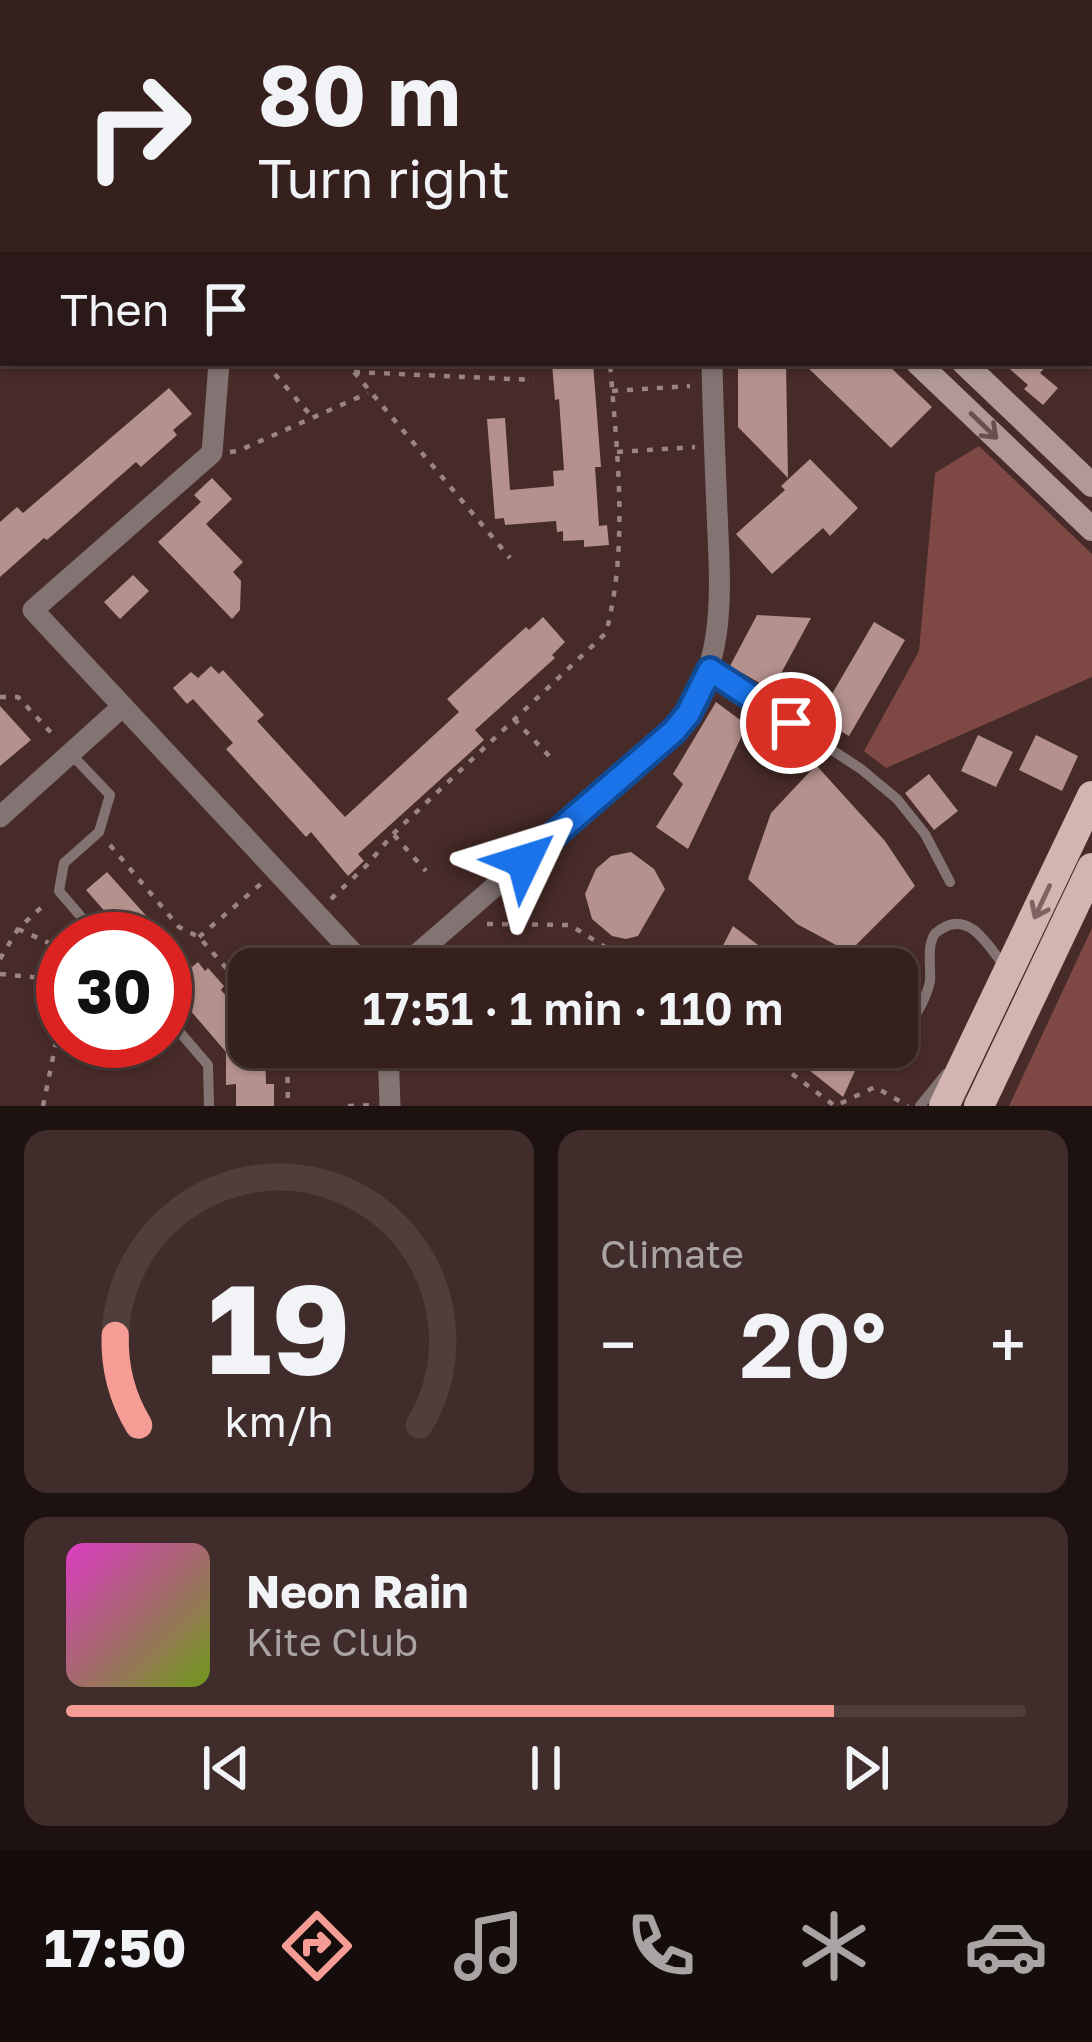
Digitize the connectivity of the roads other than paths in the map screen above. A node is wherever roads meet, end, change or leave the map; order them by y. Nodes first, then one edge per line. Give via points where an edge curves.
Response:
1 (219, 366) edge
2 (921, 366) edge
3 (967, 366) edge
4 (712, 374) edge
5 (1092, 485) edge
6 (1092, 529) edge
7 (710, 670) junction
8 (123, 706) junction
9 (70, 754) junction
10 (1092, 796) edge
11 (0, 817) edge
12 (1092, 868) edge
13 (950, 882) dead end
14 (1085, 891) edge
15 (77, 912) edge
16 (348, 948) edge
17 (424, 948) edge
18 (1010, 972) junction
19 (918, 1009) edge
20 (973, 1045) junction
21 (192, 1046) edge
22 (389, 1068) edge
23 (209, 1106) edge
24 (390, 1106) edge
25 (920, 1106) edge
26 (944, 1106) edge
27 (979, 1106) edge

1 - 8 street via 212,453 33,610
2 -> 6 main road
3 - 5 main road
4 - 7 street via 720,604
7 - 13 lane via 897,799
7 - 17 street via 674,731
8 - 9 street
8 - 16 street
9 - 11 street
9 - 15 lane via 110,795 99,832 64,862 59,891
10 -> 18 main road
12 - 14 main road
14 - 27 main road
18 - 19 lane via 973,926 950,924 930,946 930,981
18 - 20 main road
20 - 25 lane
20 - 26 main road
21 - 23 lane via 208,1065
22 - 24 street

